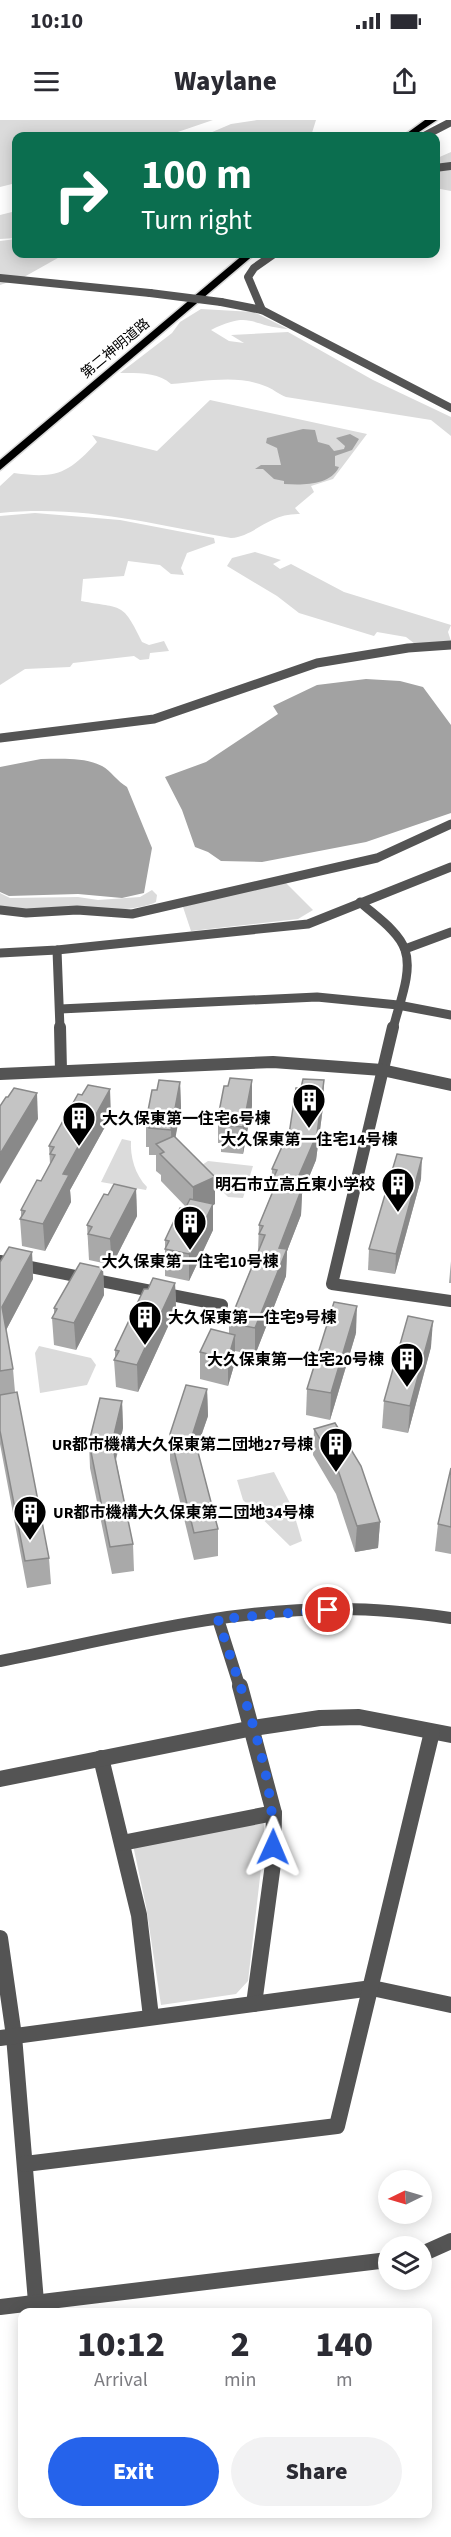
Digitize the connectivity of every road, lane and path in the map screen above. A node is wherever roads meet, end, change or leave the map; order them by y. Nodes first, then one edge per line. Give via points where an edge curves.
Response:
1 (418, 120) edge
2 (432, 120) edge
3 (451, 122) edge
4 (399, 132) edge
5 (413, 132) edge
6 (432, 132) edge
7 (230, 258) edge
8 (245, 258) edge
9 (268, 258) edge
10 (0, 278) edge
11 (262, 310) junction
12 (451, 408) edge
13 (29, 439) junction
14 (0, 452) edge
15 (0, 466) edge
16 (0, 476) edge
17 (451, 645) edge
18 (0, 738) edge
19 (451, 824) edge
20 (451, 867) edge
21 (360, 902) junction
22 (0, 910) edge
23 (451, 932) edge
24 (405, 949) junction
25 (57, 950) junction
26 (0, 952) edge
27 (398, 1005) junction
28 (60, 1009) junction
29 (451, 1015) edge
30 (382, 1070) junction
31 (61, 1071) junction
32 (0, 1074) edge
33 (451, 1085) edge
34 (0, 1261) edge
35 (451, 1301) edge
36 (222, 1305) dead end
37 (451, 1618) edge
38 (218, 1619) junction
39 (0, 1661) edge
40 (253, 1728) junction
41 (432, 1732) junction
42 (451, 1735) edge
43 (101, 1758) junction
44 (0, 1779) edge
45 (274, 1813) junction
46 (122, 1843) junction
47 (0, 1938) edge
48 (372, 1988) junction
49 (254, 2004) junction
50 (451, 2005) edge
51 (151, 2017) junction
52 (7, 2037) edge
53 (25, 2164) junction
54 (451, 2241) edge
55 (432, 2250) edge
56 (378, 2261) edge
57 (36, 2302) junction
58 (0, 2307) edge

1 - 4 highway
2 - 5 highway
3 - 6 street
7 - 13 highway, 第二神明道路 via 120,349
8 - 13 highway, 第二神明道路
9 - 11 street via 248,277
10 - 11 street, bridge via 150,293
11 - 12 street
13 - 14 highway, 第二神明道路
13 - 15 highway, 第二神明道路
13 - 16 highway
17 - 18 street via 317,663 154,719
19 - 22 street via 377,858 132,914
20 - 21 street
21 - 24 street
21 - 25 street via 308,924
23 - 24 street
24 - 27 street via 407,968
25 - 26 street
25 - 28 street
27 - 28 street via 317,997
27 - 29 street
27 - 30 street
28 - 31 street
30 - 31 street via 273,1062
30 - 33 street
30 - 35 street via 332,1284
31 - 32 street
34 - 36 street
37 - 38 street via 341,1609
38 - 39 street
38 - 40 street
40 - 41 street via 320,1718 359,1717
40 - 43 street
40 - 45 street
41 - 42 street
41 - 48 street
43 - 44 street
43 - 46 street
45 - 46 street
45 - 49 street via 273,1864
46 - 51 street via 139,1914
47 - 52 street
48 - 49 street
48 - 50 street
48 - 53 street via 337,2126
49 - 51 street
51 - 52 street
52 - 53 street
53 - 57 street
54 - 55 street
56 - 57 street
57 - 58 street

